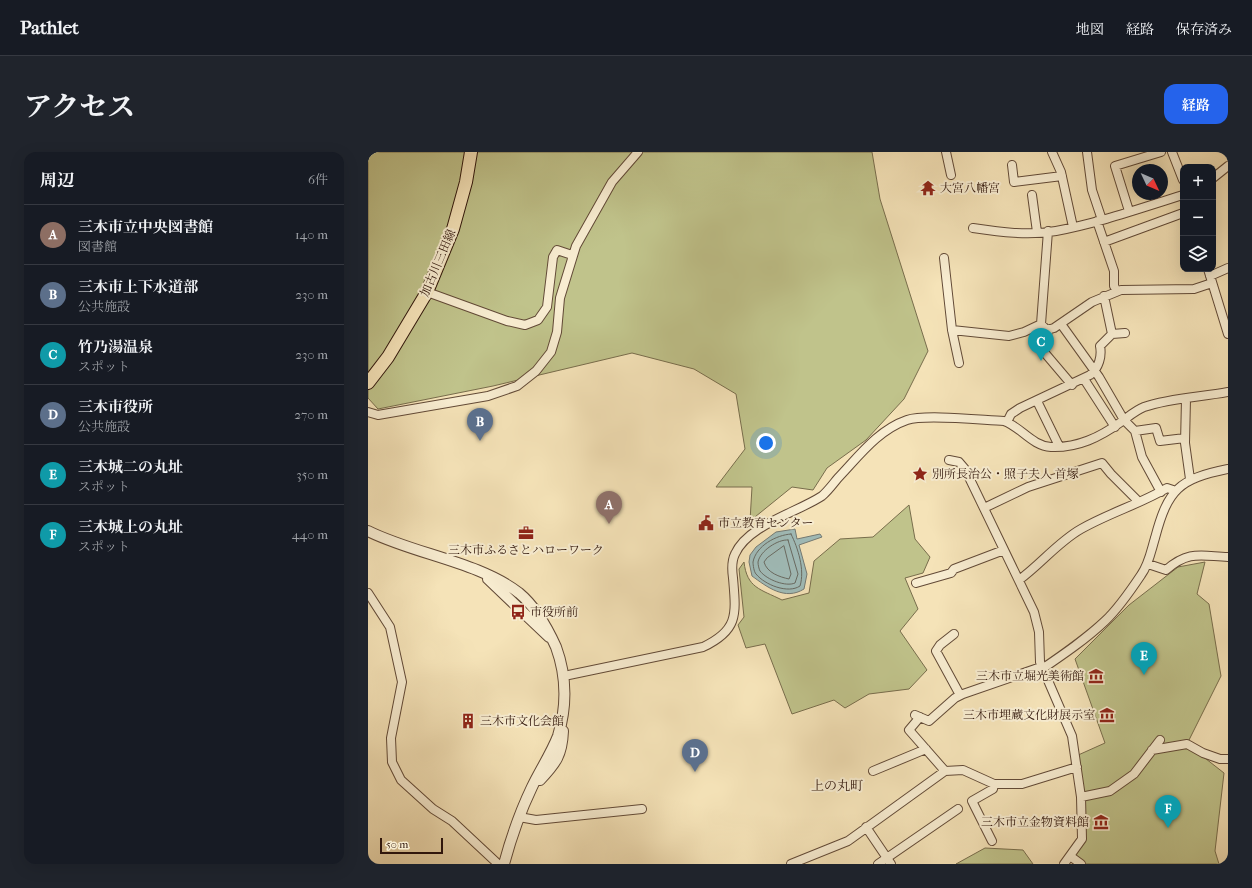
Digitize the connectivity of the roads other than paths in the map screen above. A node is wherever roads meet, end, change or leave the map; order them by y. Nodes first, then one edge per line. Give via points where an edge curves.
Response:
1 (471, 152) edge
2 (638, 152) edge
3 (946, 152) edge
4 (1052, 152) edge
5 (1087, 152) edge
6 (1161, 152) edge
7 (1172, 152) edge
8 (1012, 164) dead end
9 (1228, 166) edge
10 (1180, 172) edge
11 (951, 175) dead end
12 (1062, 176) junction
13 (1216, 176) edge
14 (1032, 195) dead end
15 (1180, 196) edge
16 (1129, 211) junction
17 (1180, 214) edge
18 (1100, 221) junction
19 (1072, 227) junction
20 (973, 228) dead end
21 (1037, 232) junction
22 (1048, 232) junction
23 (1104, 242) junction
24 (572, 255) junction
25 (944, 258) dead end
26 (1228, 268) edge
27 (1210, 276) edge
28 (1117, 291) junction
29 (427, 292) junction
30 (1104, 296) junction
31 (1041, 324) junction
32 (1061, 324) junction
33 (1049, 329) junction
34 (952, 330) junction
35 (1125, 333) dead end
36 (1112, 334) junction
37 (1228, 334) edge
38 (959, 363) dead end
39 (1094, 372) junction
40 (1084, 379) junction
41 (368, 383) edge
42 (1072, 385) junction
43 (1228, 392) edge
44 (1110, 396) junction
45 (1186, 399) junction
46 (1037, 401) junction
47 (1100, 403) junction
48 (368, 412) edge
49 (1124, 420) junction
50 (1007, 422) junction
51 (1115, 426) junction
52 (1135, 432) junction
53 (1186, 438) junction
54 (1059, 446) junction
55 (949, 460) dead end
56 (1228, 469) edge
57 (1190, 479) junction
58 (1176, 491) junction
59 (1161, 492) junction
60 (1139, 502) junction
61 (984, 508) junction
62 (368, 531) edge
63 (1004, 550) junction
64 (1228, 557) edge
65 (1148, 564) junction
66 (1019, 580) junction
67 (916, 583) dead end
68 (368, 593) edge
69 (954, 634) dead end
70 (1042, 669) junction
71 (564, 676) junction
72 (960, 695) junction
73 (1160, 740) dead end
74 (926, 749) junction
75 (1152, 750) junction
76 (1228, 759) edge
77 (1077, 767) junction
78 (873, 771) dead end
79 (945, 771) junction
80 (994, 784) junction
81 (1081, 797) junction
82 (958, 809) dead end
83 (642, 810) dead end
84 (519, 817) junction
85 (866, 827) junction
86 (992, 841) dead end
87 (1070, 856) junction
88 (889, 861) edge
89 (498, 864) edge
90 (504, 864) edge
91 (791, 864) edge
92 (878, 864) edge
93 (1064, 864) edge
94 (1081, 864) edge

1 - 29 main road, 加古川三田線 via 466,182 452,229
2 - 24 street via 612,182
3 - 11 street
4 - 12 street
5 - 18 street via 1092,190
6 - 16 street via 1115,166
7 - 10 street
8 - 12 street via 1014,182
9 - 13 street
12 - 19 street
14 - 21 street
15 - 16 street
16 - 18 street
17 - 23 street
18 - 19 street
18 - 23 street
19 - 22 street
20 - 21 street via 1002,233
21 - 22 street
22 - 31 street
23 - 28 street via 1114,271 1114,286
24 - 29 street via 557,250 552,257 547,307 538,320 525,325
24 - 48 street via 560,298 557,332 551,352 536,371 517,386 488,396 378,415
25 - 34 street
26 - 27 street
27 - 28 street via 1194,289
27 - 37 street
28 - 30 street
29 - 41 main road, 加古川三田線 via 388,357
30 - 32 street
30 - 36 street
31 - 33 street
31 - 34 street via 1009,336
32 - 33 street
32 - 39 street
33 - 42 street via 1043,345 1044,352
34 - 38 street
35 - 36 street
36 - 39 street via 1100,346 1101,355
39 - 40 street
39 - 44 street
40 - 42 street
40 - 47 street
42 - 46 street
43 - 45 street
44 - 47 street
44 - 49 street
45 - 49 street via 1158,402 1142,408
45 - 53 street
46 - 50 street via 1011,414
46 - 54 street
47 - 51 street
49 - 51 street
49 - 52 street
50 - 54 street via 1036,442 1050,447
50 - 71 street via 930,418 909,419 890,427 876,438 823,495 763,528 739,546 734,556 732,573 735,608 731,626 718,640 702,647
51 - 54 street via 1082,444
52 - 53 street via 1156,428 1160,441
52 - 59 street via 1142,457
53 - 57 street
55 - 61 street via 959,462 965,470
56 - 57 street
57 - 58 street
58 - 59 street via 1167,488
58 - 65 street via 1168,500 1160,519
59 - 60 street
60 - 61 street via 1102,463 1028,488
60 - 66 street via 1115,511 1070,535
61 - 63 street
62 - 71 street via 481,573 520,594 547,626
63 - 66 street
63 - 67 street via 954,569 951,573
64 - 65 street via 1191,555 1175,562 1166,570
65 - 70 street via 1106,620 1068,652
66 - 70 street via 1034,612 1039,632
68 - 89 street via 390,627 402,682 391,738 392,762 401,780 433,809 452,821
69 - 72 street via 936,651
70 - 72 street via 1038,668
70 - 77 street via 1072,736
71 - 84 street via 565,706 557,738
72 - 74 street via 929,721 918,716 909,730
73 - 75 street
74 - 78 street
74 - 79 street
75 - 76 street via 1187,744 1203,753
75 - 81 street via 1134,774 1110,791
77 - 80 street via 1022,784
77 - 81 street
79 - 80 street via 963,770
79 - 85 street
80 - 86 street via 993,789 972,801
81 - 87 street via 1082,839
82 - 88 street
83 - 84 street via 536,820
84 - 90 street
85 - 88 street
85 - 91 street via 848,841
87 - 93 street
87 - 94 street
88 - 92 street

